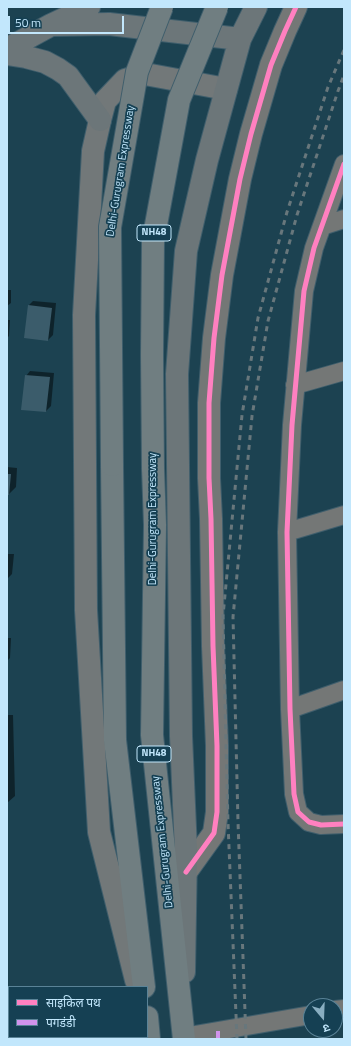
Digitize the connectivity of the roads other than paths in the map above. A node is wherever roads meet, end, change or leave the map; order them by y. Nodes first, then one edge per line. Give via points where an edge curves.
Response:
1 (90, 7) edge
2 (162, 7) edge
3 (217, 7) edge
4 (256, 7) edge
5 (296, 7) edge
6 (50, 25) junction
7 (240, 39) junction
8 (7, 49) edge
9 (7, 54) edge
10 (226, 89) junction
11 (100, 120) junction
12 (344, 164) edge
13 (344, 219) edge
14 (322, 226) junction
15 (344, 371) edge
16 (295, 385) junction
17 (344, 514) edge
18 (286, 532) junction
19 (344, 690) edge
20 (290, 709) junction
21 (344, 824) edge
22 (186, 872) junction
23 (137, 986) edge
24 (144, 986) edge
25 (303, 1016) edge
26 (183, 1038) edge

1 - 6 main road
2 - 24 highway, Delhi-Gurugram Expressway, bridge via 137,72 110,227 116,740
3 - 26 highway, Delhi-Gurugram Expressway / NH48, bridge via 179,100 153,241 155,524 152,735
4 - 7 main road
5 - 22 street via 272,65 251,134 222,276 214,338 209,403 209,478 217,812 214,833
6 - 7 main road via 109,24
6 - 8 main road
7 - 10 main road
9 - 11 main road via 45,62 68,76
10 - 11 main road via 145,74 125,80 105,101
10 - 22 main road via 186,252 177,374 181,736
11 - 23 main road via 93,151 84,315 86,610 99,832
12 - 14 street
13 - 14 street
14 - 16 street via 304,291
15 - 16 street
16 - 18 street
17 - 18 street
18 - 20 street
19 - 20 street
20 - 21 street via 294,794 298,812 309,822 321,825
22 - 26 main road
25 - 26 street

